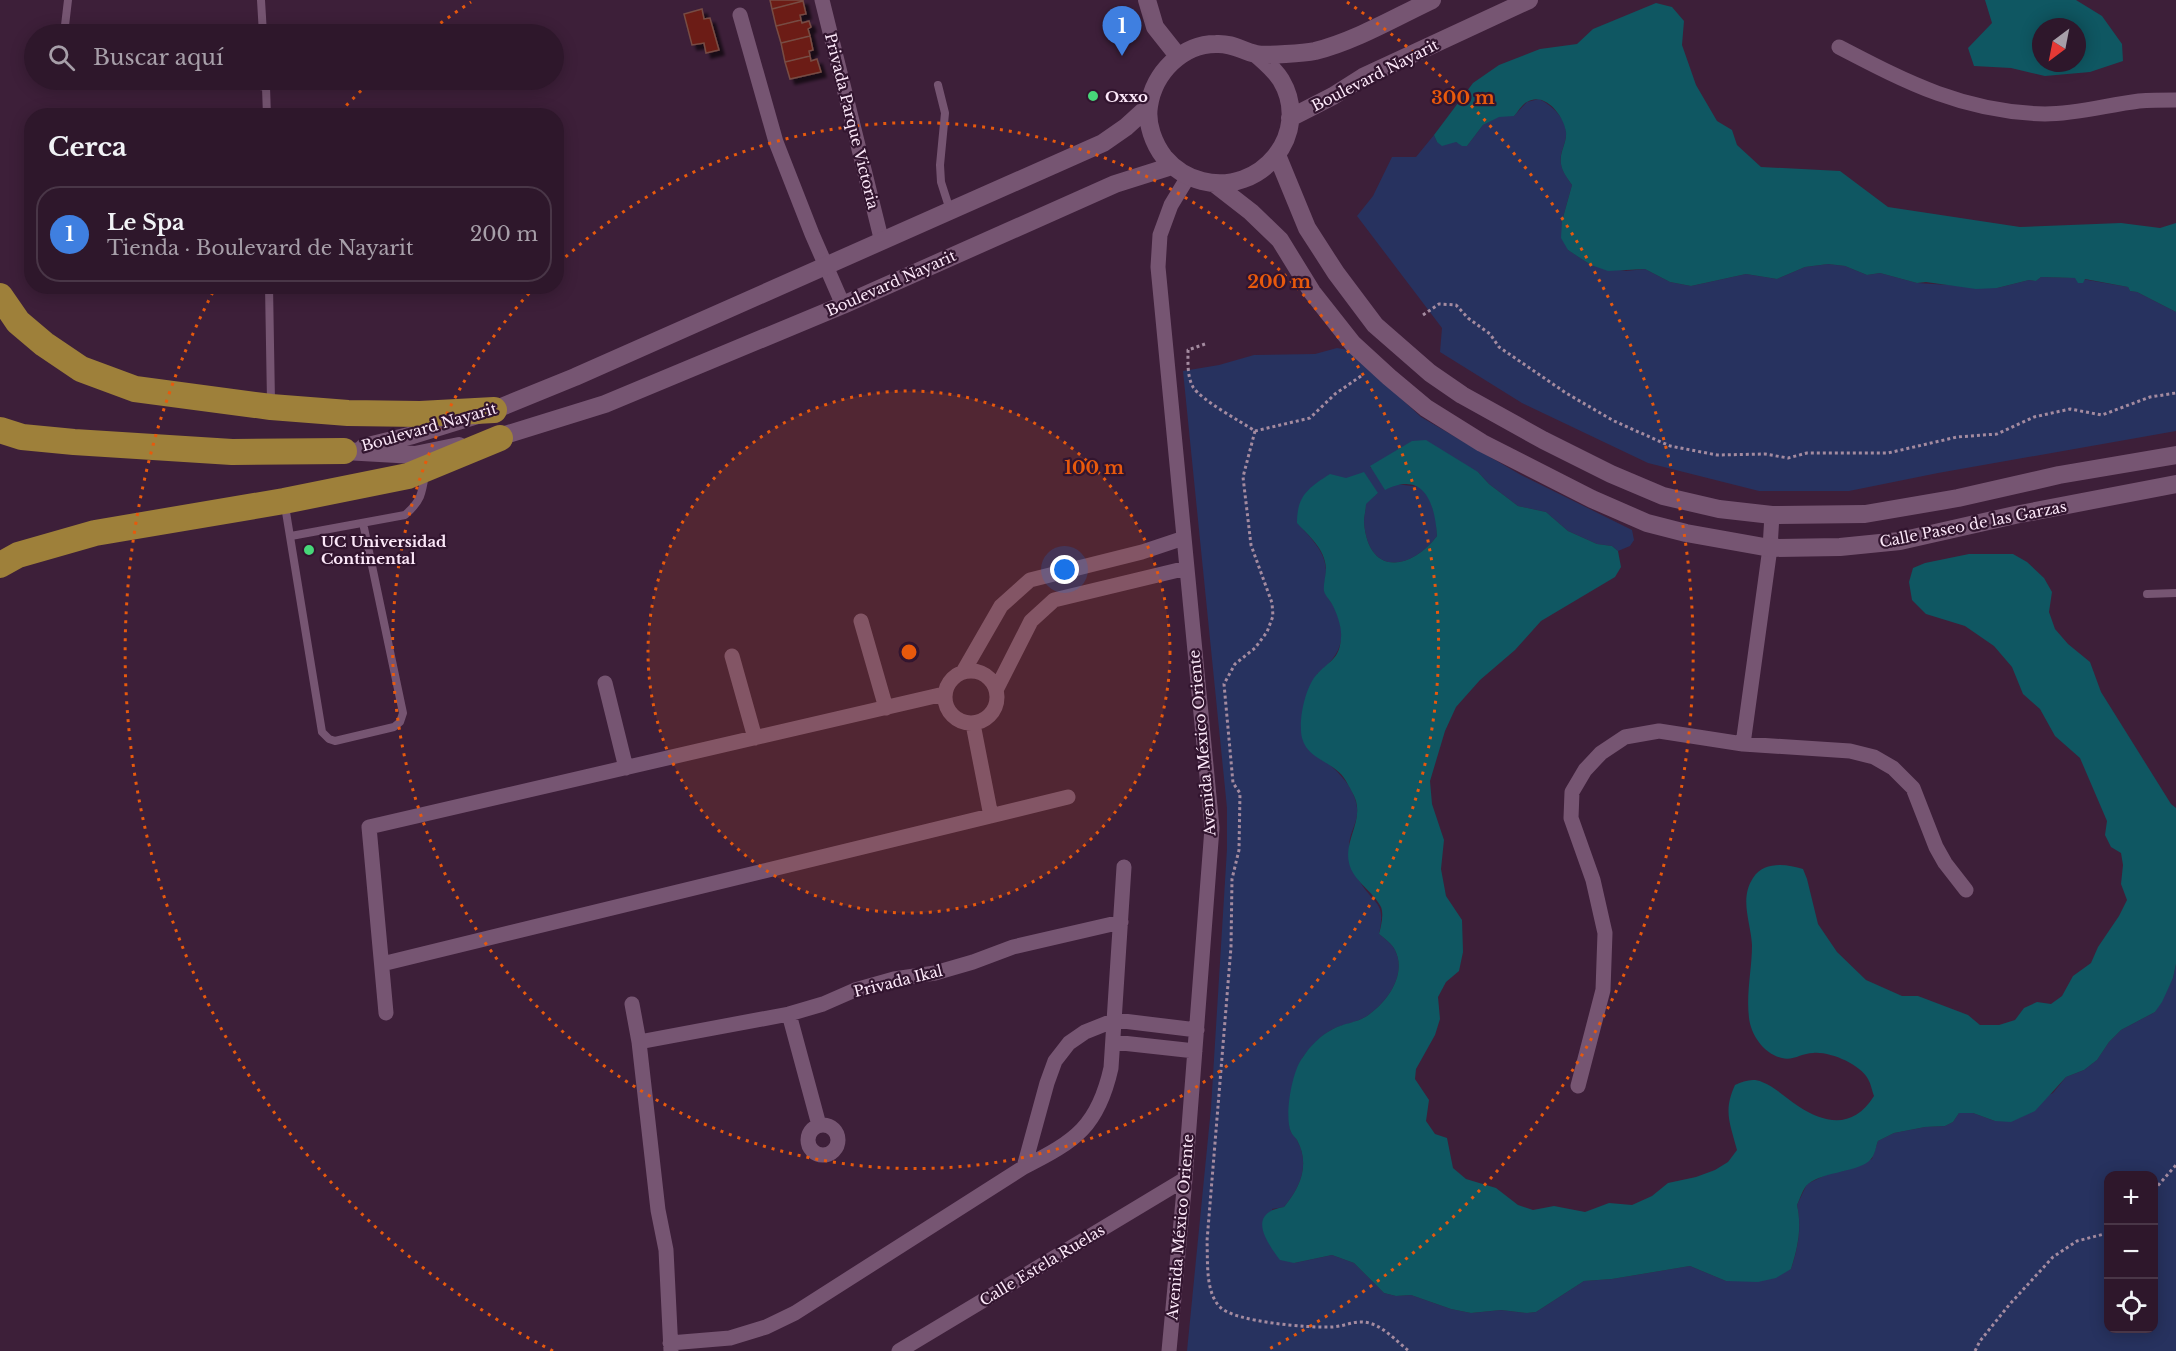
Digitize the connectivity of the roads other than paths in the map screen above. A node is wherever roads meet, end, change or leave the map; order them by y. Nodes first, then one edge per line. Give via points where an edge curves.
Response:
1 (68, 0) edge
2 (261, 0) edge
3 (822, 0) edge
4 (1147, 0) edge
5 (1432, 0) edge
6 (1529, 0) edge
7 (740, 15) dead end
8 (65, 24) edge
9 (262, 24) edge
10 (1839, 47) dead end
11 (1256, 54) junction
12 (1178, 56) junction
13 (938, 85) dead end
14 (266, 90) edge
15 (2176, 100) edge
16 (1148, 107) junction
17 (267, 108) edge
18 (1290, 118) junction
19 (1277, 154) junction
20 (1172, 166) junction
21 (1188, 177) junction
22 (1215, 184) junction
23 (950, 210) junction
24 (882, 242) junction
25 (827, 267) junction
26 (269, 294) edge
27 (0, 296) edge
28 (843, 305) junction
29 (1375, 325) junction
30 (1353, 344) junction
31 (271, 407) junction
32 (494, 410) junction
33 (0, 430) edge
34 (500, 438) junction
35 (345, 452) junction
36 (2176, 455) edge
37 (426, 469) junction
38 (2176, 484) edge
39 (284, 501) junction
40 (1772, 515) junction
41 (363, 523) junction
42 (291, 536) junction
43 (1184, 538) junction
44 (1770, 548) junction
45 (0, 565) edge
46 (1187, 568) junction
47 (2176, 593) edge
48 (2147, 594) dead end
49 (861, 621) dead end
50 (732, 656) dead end
51 (963, 672) junction
52 (605, 683) dead end
53 (996, 690) junction
54 (944, 694) junction
55 (886, 708) junction
56 (973, 724) junction
57 (755, 738) junction
58 (1743, 744) junction
59 (626, 768) junction
60 (1068, 797) dead end
61 (991, 816) junction
62 (1124, 867) dead end
63 (1966, 890) dead end
64 (1120, 922) junction
65 (382, 964) junction
66 (632, 1004) dead end
67 (386, 1013) dead end
68 (789, 1014) junction
69 (1114, 1020) junction
70 (1197, 1030) junction
71 (639, 1042) junction
72 (1113, 1042) junction
73 (1195, 1051) junction
74 (1578, 1086) dead end
75 (819, 1125) dead end
76 (1024, 1167) junction
77 (1185, 1179) junction
78 (670, 1347) edge
79 (899, 1351) edge
80 (1169, 1351) edge

1 - 8 lane
2 - 9 lane
3 - 24 street, Privada Parque Victoria
4 - 12 street via 1155,27
5 - 11 street via 1313,51
6 - 18 street, Boulevard Nayarit via 1363,77
7 - 25 street via 776,142
10 - 15 street via 1910,84 1998,111 2046,114
11 - 12 street via 1237,46 1216,44 1196,47
11 - 18 street, Boulevard Nayarit via 1281,81
12 - 16 street via 1158,79
13 - 23 lane via 945,113 941,182
14 - 17 lane
16 - 20 street via 1150,129 1158,149
16 - 23 street, Boulevard Nayarit via 1103,143
18 - 19 street
19 - 22 street via 1250,177
19 - 29 street, Calle Paseo de las Garzas via 1307,228
20 - 21 street
20 - 28 street, Boulevard Nayarit via 1115,184
21 - 22 street
21 - 43 street, Avenida México Oriente via 1171,205 1160,235 1158,267
22 - 30 street, Calle Paseo de las Garzas via 1280,240 1312,292
23 - 24 street, Boulevard Nayarit
24 - 25 street, Boulevard Nayarit
25 - 28 street
25 - 32 street, Boulevard Nayarit
26 - 31 lane
27 - 31 highway via 18,322 81,369 135,389
28 - 34 street, Boulevard Nayarit via 605,404
29 - 30 street
29 - 40 street, Calle Paseo de las Garzas via 1462,395 1611,474 1663,496 1719,509
30 - 44 street, Calle Paseo de las Garzas via 1426,408 1482,443 1592,499 1656,525
31 - 32 highway via 420,414
32 - 35 street, Boulevard Nayarit
33 - 35 highway via 22,437 221,452
34 - 35 street, Boulevard Nayarit via 415,455
34 - 37 highway
36 - 40 street, Calle Paseo de las Garzas via 1865,514
37 - 39 highway
37 - 41 lane via 422,496 405,515
38 - 44 street, Calle Paseo de las Garzas via 1900,541
39 - 42 lane
39 - 45 highway via 94,533 18,555
40 - 44 street
41 - 42 lane
41 - 42 lane via 403,713 394,727 334,741 322,732
43 - 46 street, Avenida México Oriente
43 - 51 street via 1030,580 1001,606
44 - 58 street
46 - 53 street via 1054,600 1031,621
46 - 70 street, Avenida México Oriente via 1212,828
47 - 48 lane
49 - 55 street
50 - 57 street
51 - 53 street via 977,672 989,678
51 - 54 street via 951,680
52 - 59 street
53 - 56 street via 996,705 988,718
54 - 55 street
54 - 56 street via 947,710 958,721
55 - 57 street
56 - 61 street
57 - 59 street
58 - 63 street via 1850,751 1874,757 1893,768 1913,788 1936,847
58 - 74 street via 1659,731 1625,737 1601,753 1572,792 1571,818 1593,880 1605,933 1603,990
59 - 65 street via 369,827
60 - 61 street
61 - 65 street
62 - 64 street
64 - 68 street, Privada Ikal via 1013,947 935,972 894,979
64 - 69 street
65 - 67 street
66 - 71 street
68 - 71 street, Privada Ikal
68 - 75 street
69 - 70 street
69 - 72 street
69 - 76 street via 1069,1043 1055,1061
70 - 73 street, Avenida México Oriente
71 - 78 street via 666,1250
72 - 73 street
72 - 76 street via 1105,1094 1083,1131 1061,1149
73 - 77 street, Avenida México Oriente
76 - 78 street via 766,1328
77 - 79 street, Calle Estela Ruelas
77 - 80 street, Avenida México Oriente

